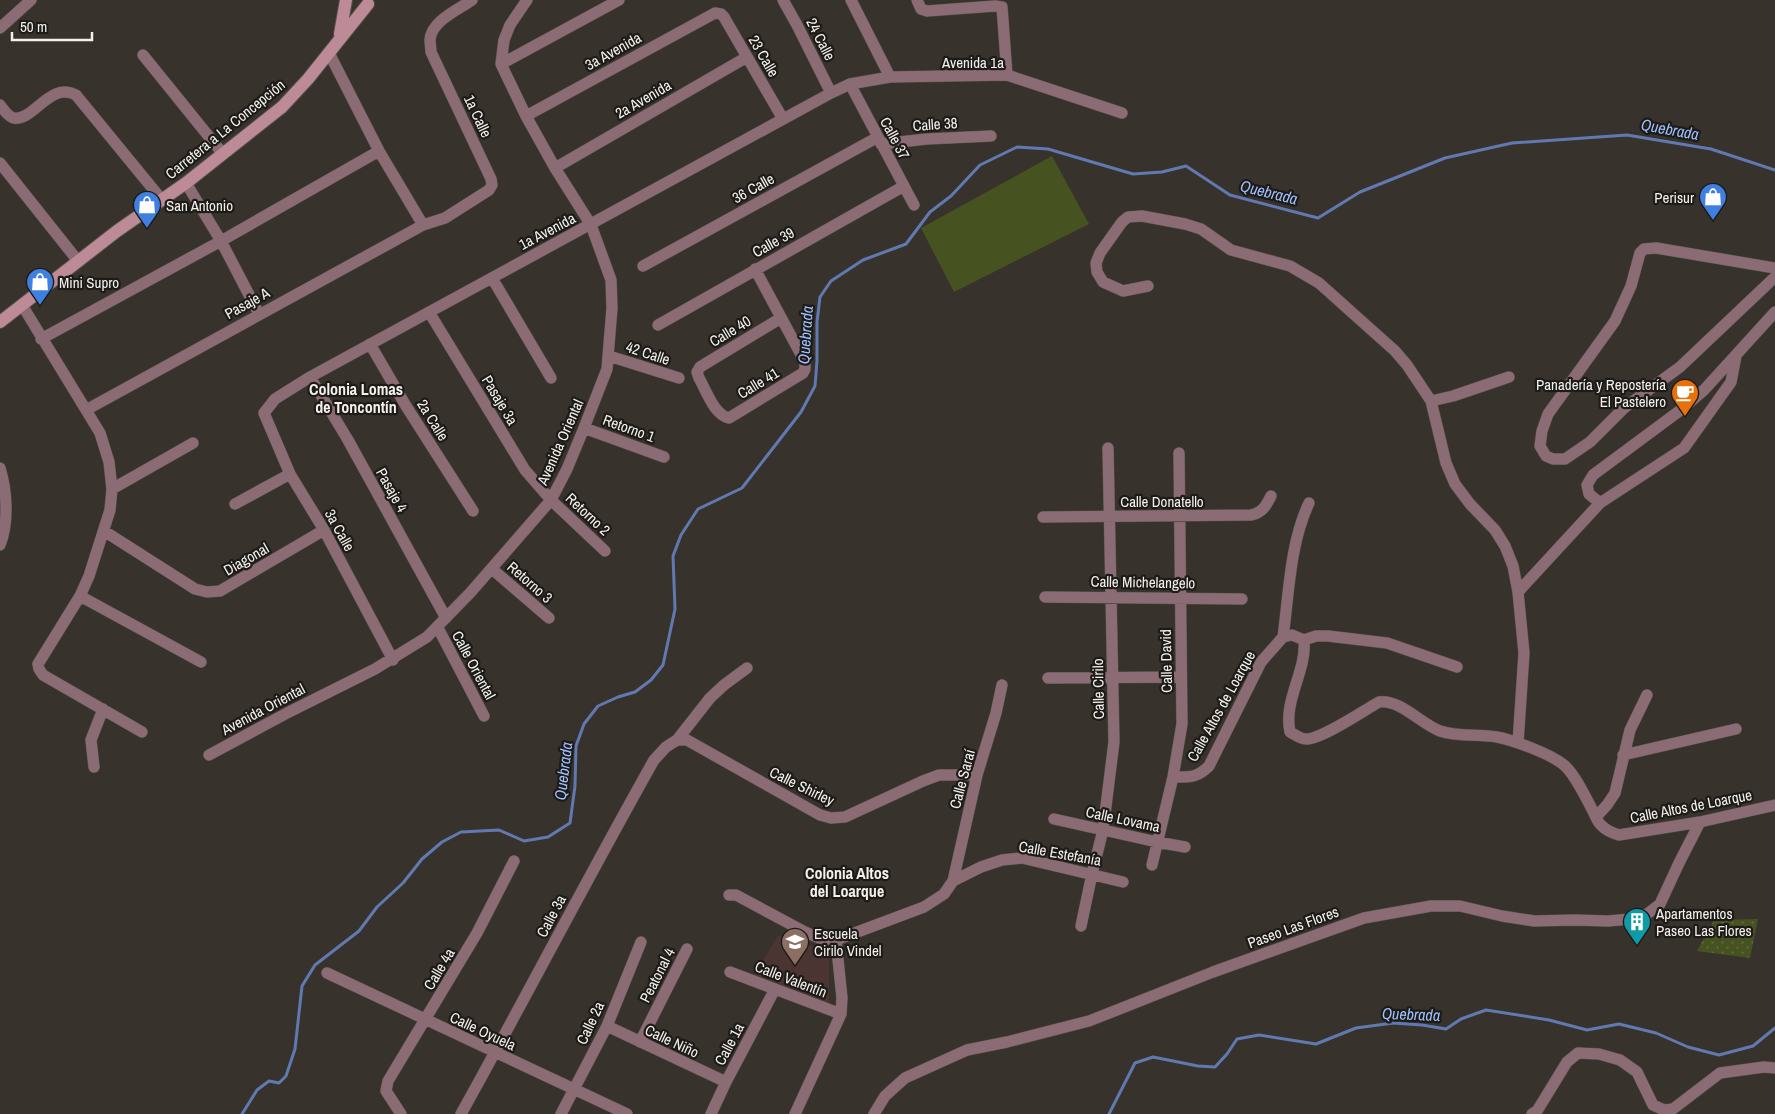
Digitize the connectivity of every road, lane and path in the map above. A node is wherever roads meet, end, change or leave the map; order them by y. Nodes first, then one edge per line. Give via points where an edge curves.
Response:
1 (31, 0) edge
2 (348, 0) edge
3 (472, 0) edge
4 (527, 0) edge
5 (619, 0) edge
6 (782, 0) edge
7 (851, 0) edge
8 (917, 0) edge
9 (370, 2) edge
10 (715, 13) joint
11 (0, 28) edge
12 (339, 39) junction
13 (329, 53) junction
14 (143, 55) dead end
15 (747, 57) junction
16 (502, 64) junction
17 (1007, 76) junction
18 (890, 77) junction
19 (850, 84) junction
20 (831, 93) junction
21 (0, 105) edge
22 (1122, 113) dead end
23 (526, 116) junction
24 (783, 119) junction
25 (992, 136) dead end
26 (880, 140) junction
27 (378, 152) junction
28 (223, 154) junction
29 (0, 163) edge
30 (555, 168) junction
31 (4, 176) edge
32 (186, 183) junction
33 (904, 186) junction
34 (162, 200) junction
35 (914, 205) dead end
36 (423, 225) junction
37 (591, 225) junction
38 (221, 241) junction
39 (78, 261) junction
40 (643, 266) dead end
41 (1775, 268) edge
42 (755, 269) junction
43 (1775, 277) edge
44 (492, 278) junction
45 (1148, 286) dead end
46 (22, 305) junction
47 (429, 312) junction
48 (1775, 312) edge
49 (259, 314) junction
50 (781, 318) junction
51 (0, 322) edge
52 (658, 325) dead end
53 (41, 339) junction
54 (370, 344) junction
55 (1736, 354) junction
56 (609, 356) junction
57 (697, 372) joint
58 (310, 377) junction
59 (1509, 377) dead end
60 (551, 378) dead end
61 (679, 378) dead end
62 (1431, 401) junction
63 (86, 410) junction
64 (264, 413) joint
65 (584, 428) junction
66 (192, 443) dead end
67 (1108, 448) dead end
68 (1178, 454) dead end
69 (664, 457) dead end
70 (0, 468) edge
71 (290, 474) junction
72 (112, 489) junction
73 (1271, 496) dead end
74 (550, 500) junction
75 (1309, 503) dead end
76 (1600, 503) junction
77 (235, 504) dead end
78 (472, 511) dead end
79 (1178, 516) junction
80 (1043, 517) dead end
81 (1111, 517) junction
82 (324, 530) junction
83 (104, 531) junction
84 (0, 545) edge
85 (605, 551) dead end
86 (492, 569) junction
87 (1518, 592) junction
88 (80, 596) junction
89 (1111, 596) junction
90 (1045, 597) dead end
91 (1180, 597) junction
92 (1242, 599) dead end
93 (446, 618) junction
94 (549, 618) dead end
95 (438, 628) junction
96 (1284, 637) junction
97 (1304, 640) junction
98 (393, 660) junction
99 (201, 662) dead end
100 (1457, 667) dead end
101 (748, 668) dead end
102 (1181, 677) junction
103 (1048, 678) dead end
104 (1112, 678) junction
105 (1002, 685) dead end
106 (1647, 695) dead end
107 (103, 709) junction
108 (484, 716) dead end
109 (1736, 729) dead end
110 (142, 732) dead end
111 (677, 740) junction
112 (1518, 743) junction
113 (209, 755) dead end
114 (1624, 755) junction
115 (94, 767) dead end
116 (977, 774) junction
117 (1173, 777) junction
118 (1775, 805) edge
119 (1596, 817) junction
120 (1054, 818) dead end
121 (1700, 822) junction
122 (1103, 830) junction
123 (1157, 842) junction
124 (1185, 847) dead end
125 (514, 861) dead end
126 (1152, 865) dead end
127 (1092, 874) junction
128 (953, 881) junction
129 (1124, 882) dead end
130 (729, 895) dead end
131 (1081, 926) dead end
132 (836, 940) junction
133 (641, 942) dead end
134 (687, 949) dead end
135 (730, 972) dead end
136 (327, 973) dead end
137 (775, 989) junction
138 (841, 1014) junction
139 (425, 1021) junction
140 (607, 1026) junction
141 (640, 1042) junction
142 (495, 1053) junction
143 (1775, 1068) edge
144 (726, 1082) junction
145 (574, 1088) junction
146 (401, 1114) edge
147 (460, 1114) edge
148 (561, 1114) edge
149 (627, 1114) edge
150 (711, 1114) edge
151 (795, 1114) edge
152 (874, 1114) edge
153 (1532, 1114) edge

1 - 11 street
2 - 9 main road via 358,5
2 - 12 main road, Carretera a La Concepción
3 - 36 street, 1a Calle via 433,30 431,52 492,185 444,218
4 - 16 street via 504,40
5 - 16 street
6 - 20 street, 24 Calle
7 - 18 street
8 - 17 street via 921,9 927,11 1002,7
9 - 12 main road, Carretera a La Concepción
10 - 15 street, 23 Calle via 724,17
10 - 23 street, 3a Avenida
12 - 13 main road, Carretera a La Concepción
13 - 27 street
13 - 28 main road, Carretera a La Concepción via 282,107
14 - 28 street
15 - 24 street, 23 Calle
15 - 30 street, 2a Avenida
16 - 23 street, Avenida Oriental
17 - 18 street, Avenida 1a
17 - 22 street, Avenida 1a
18 - 19 street, Avenida 1a
19 - 20 street, 1a Avenida
19 - 26 street, Calle 37
20 - 24 street, 1a Avenida
21 - 34 street via 9,116 22,117 62,91 76,95
23 - 30 street, Avenida Oriental
24 - 37 street, 1a Avenida
25 - 26 street, Calle 38
26 - 33 street, Calle 37
26 - 40 street, 36 Calle
27 - 36 street
27 - 38 street
28 - 32 main road, Carretera a La Concepción
29 - 31 street
30 - 37 street, Avenida Oriental
31 - 39 street
32 - 34 main road, Carretera a La Concepción
32 - 38 street
33 - 35 street, Calle 37
33 - 42 street, Calle 39
34 - 39 main road, Carretera a La Concepción
36 - 49 street, Pasaje A
37 - 44 street, 1a Avenida
37 - 56 street, Avenida Oriental via 611,280
38 - 49 street
38 - 53 street
39 - 46 main road, Carretera a La Concepción
41 - 43 street via 1656,248 1644,249 1615,321 1548,414 1540,446 1546,456 1565,459 1590,442 1624,408 1680,367
42 - 50 street, Calle 41
42 - 52 street, Calle 39
44 - 47 street, 1a Avenida
44 - 60 street
45 - 62 street via 1123,291 1104,282 1097,272 1100,253 1122,222 1128,217 1142,216 1202,229 1231,250 1290,266 1319,283 1396,351
46 - 51 main road, Carretera a La Concepción
46 - 53 street
47 - 54 street, 1a Avenida
47 - 74 street, Pasaje 3a via 525,470
48 - 55 street
49 - 63 street, Pasaje A
50 - 57 street, Calle 40 via 700,367
50 - 57 street, Calle 41 via 805,362 803,373 729,418 718,411
53 - 63 street
54 - 58 street, 1a Avenida
54 - 78 street, 2a Calle
55 - 76 street via 1731,382 1684,448
55 - 76 street via 1682,409 1593,475 1587,485 1589,494
56 - 61 street, 42 Calle
56 - 65 street, Avenida Oriental
58 - 64 street, 1a Avenida via 275,399
58 - 93 street, Pasaje 4
59 - 62 street
62 - 87 street via 1454,484 1505,546
63 - 72 street via 100,433 109,462
64 - 71 street, 3a Calle
65 - 69 street, Retorno 1
65 - 74 street, Avenida Oriental
66 - 72 street
67 - 81 street, Calle Cirilo
68 - 79 street, Calle David
70 - 84 street via 6,511
71 - 77 street
71 - 82 street, 3a Calle
72 - 83 street
73 - 79 street, Calle Donatello via 1259,514
74 - 85 street, Retorno 2
74 - 86 street, Avenida Oriental
75 - 96 street via 1302,516 1295,548
76 - 87 street
79 - 81 street, Calle Donatello
79 - 91 street, Calle David
80 - 81 street, Calle Donatello
81 - 89 street, Calle Cirilo
82 - 83 street, Diagonal via 220,591 207,592 180,580
82 - 98 street, 3a Calle
83 - 88 street
86 - 93 street, Avenida Oriental
86 - 94 street, Retorno 3
87 - 112 street via 1524,653
88 - 99 street
88 - 107 street via 38,664 39,670
89 - 90 street, Calle Michelangelo
89 - 91 street, Calle Michelangelo
89 - 104 street, Calle Cirilo
91 - 92 street, Calle Michelangelo
91 - 102 street, Calle David
93 - 95 street, Avenida Oriental
95 - 98 street, Avenida Oriental
95 - 108 street, Calle Oriental
96 - 97 street via 1292,635
96 - 117 street, Calle Altos de Loarque via 1260,662 1209,766 1200,774
97 - 100 street via 1328,636 1387,643
97 - 112 street, Calle Altos de Loarque via 1305,650 1288,721 1290,732 1299,737 1307,739 1323,734 1386,701 1442,732 1498,737
98 - 113 street, Avenida Oriental
101 - 111 street, Calle 3a via 710,698
102 - 104 street
102 - 117 street, Calle David via 1182,724
103 - 104 street
104 - 122 street, Calle Cirilo via 1114,742
105 - 116 street, Calle Saraí
106 - 114 street via 1630,730
107 - 110 street
107 - 115 street via 91,740
109 - 114 street
111 - 116 street, Calle Shirley via 686,740 804,807 831,818 845,817 939,776
111 - 142 street, Calle 3a via 654,760
112 - 119 street, Calle Altos de Loarque via 1564,765
114 - 119 street via 1615,793
116 - 128 street, Calle Saraí
117 - 123 street, Calle David
118 - 121 street, Calle Altos de Loarque
119 - 121 street, Calle Altos de Loarque via 1600,825 1618,835
120 - 122 street, Calle Lovama
121 - 152 street, Paseo Las Flores via 1660,904 1642,918 1534,922 1460,906 1431,906 1364,918 1089,1021 967,1050 905,1078 885,1096
122 - 123 street, Calle Lovama
122 - 127 street, Calle Cirilo
123 - 124 street, Calle Lovama
123 - 126 street, Calle David
125 - 139 street, Calle 4a via 477,933
127 - 128 street, Calle Estefanía via 1022,858 981,867
127 - 129 street, Calle Estefanía
127 - 131 street, Calle Cirilo
128 - 132 street, Calle Estefanía via 944,894 924,907
130 - 132 street via 736,895 819,938
132 - 138 street
133 - 140 street, Calle 2a
134 - 141 street, Peatonal 4
135 - 137 street, Calle Valentín
136 - 139 street, Calle Oyuela
137 - 138 street, Calle Valentín
137 - 144 street, Calle 1a
138 - 151 street
139 - 142 street, Calle Oyuela
139 - 146 street, Calle 4a via 388,1081 386,1091
140 - 141 street, Calle Niño
140 - 145 street, Calle 2a
141 - 144 street, Calle Niño
142 - 145 street, Calle Oyuela
142 - 147 street, Calle 3a
143 - 153 street via 1720,1072 1674,1109 1664,1110 1652,1105 1637,1072 1620,1060 1599,1054 1578,1054 1567,1062
144 - 150 street, Calle 1a
145 - 148 street, Calle 2a
145 - 149 street, Calle Oyuela

